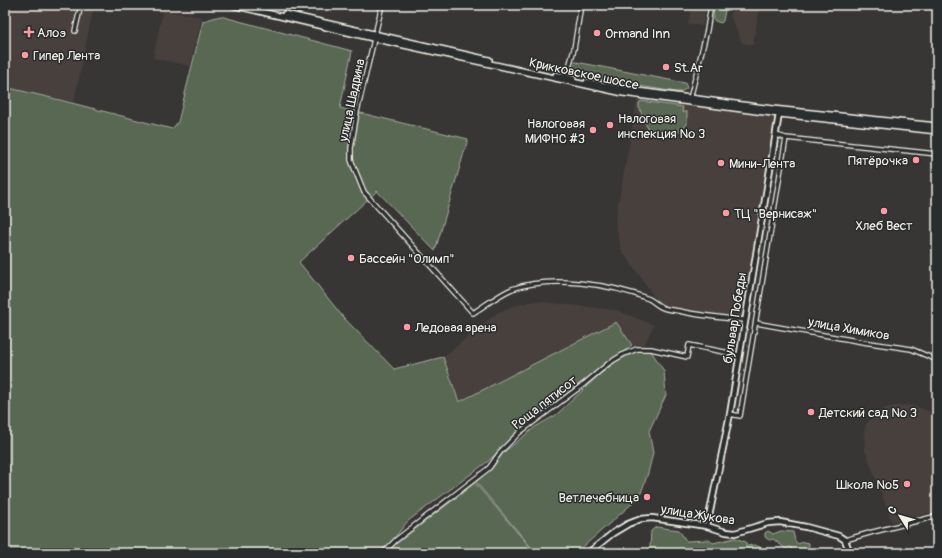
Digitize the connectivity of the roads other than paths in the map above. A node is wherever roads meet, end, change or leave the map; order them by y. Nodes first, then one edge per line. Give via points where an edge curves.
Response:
1 (81, 5) edge
2 (233, 5) edge
3 (248, 5) edge
4 (382, 5) edge
5 (581, 5) edge
6 (711, 5) edge
7 (75, 31) dead end
8 (375, 36) junction
9 (566, 79) junction
10 (690, 99) junction
11 (779, 114) junction
12 (937, 126) edge
13 (937, 131) edge
14 (776, 134) junction
15 (786, 138) junction
16 (937, 154) edge
17 (745, 320) junction
18 (756, 323) junction
19 (739, 355) junction
20 (937, 360) edge
21 (730, 414) junction
22 (937, 516) edge
23 (707, 526) junction
24 (845, 540) junction
25 (383, 553) edge
26 (588, 553) edge
27 (850, 553) edge

1 - 7 street
2 - 8 main road, Крикковское шоссе
3 - 8 main road
4 - 8 street, улица Шадрина
5 - 9 street
6 - 10 street
8 - 9 main road, Крикковское шоссе
8 - 17 street, улица Шадрина via 351,148 351,160 364,192 473,313 497,296 512,290 534,283 565,282 630,293 650,299 662,308
9 - 10 main road, Крикковское шоссе via 623,93
10 - 11 main road, Крикковское шоссе
10 - 12 main road
11 - 13 main road, Крикковское шоссе
11 - 14 street, бульвар Победы
14 - 15 street
14 - 17 street, бульвар Победы
15 - 16 street
15 - 18 street
17 - 19 street, бульвар Победы
18 - 20 street, улица Химиков via 911,349
18 - 21 street via 740,416
19 - 21 street, бульвар Победы
19 - 25 street, Роща пятисот via 689,345 687,357 651,349 637,349 624,354 520,432 489,468 396,540
21 - 23 street, бульвар Победы
22 - 24 street
23 - 24 street, улица Жукова via 735,533 780,522 831,533
23 - 26 street, улица Жукова via 652,518 641,519 613,533
24 - 27 street

